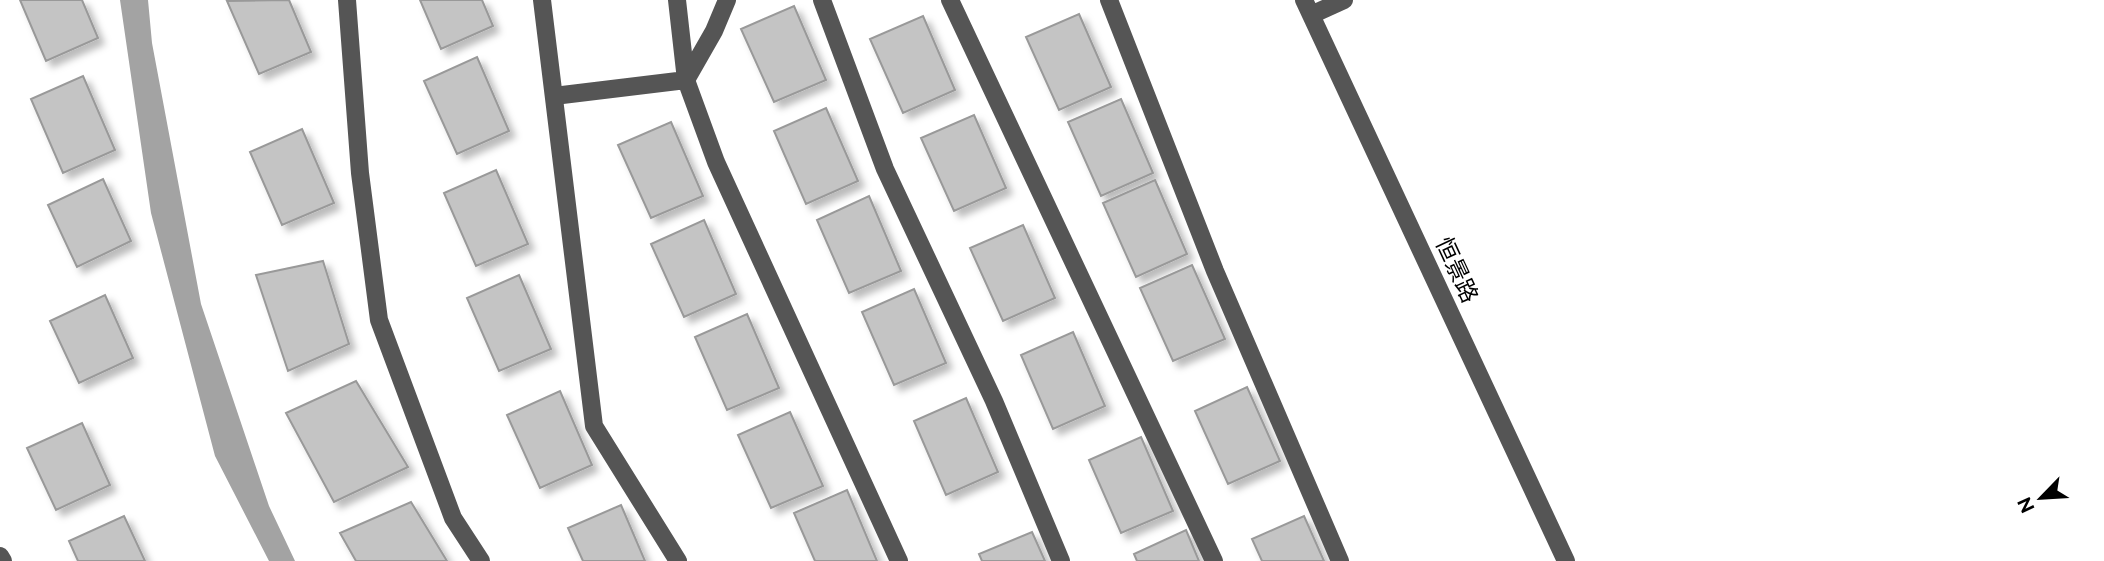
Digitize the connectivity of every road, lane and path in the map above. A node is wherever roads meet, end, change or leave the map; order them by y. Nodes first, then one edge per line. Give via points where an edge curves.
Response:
1 (347, 0) edge
2 (542, 0) edge
3 (677, 0) edge
4 (727, 0) edge
5 (822, 0) edge
6 (950, 0) edge
7 (1109, 0) edge
8 (1344, 0) edge
9 (1308, 8) edge
10 (686, 80) junction
11 (554, 96) junction
12 (0, 556) edge
13 (4, 561) edge
14 (481, 561) edge
15 (678, 561) edge
16 (899, 561) edge
17 (1062, 561) edge
18 (1214, 561) edge
19 (1340, 561) edge
20 (1566, 561) edge

1 - 14 street via 360,173 379,320 453,518
2 - 11 street
3 - 10 street
4 - 10 street
5 - 17 street via 885,169 994,401
6 - 18 street
7 - 19 street via 1216,271
8 - 9 street
9 - 20 street, 恒景路
10 - 11 street
10 - 16 street via 716,162
11 - 15 street via 594,426
12 - 13 street

